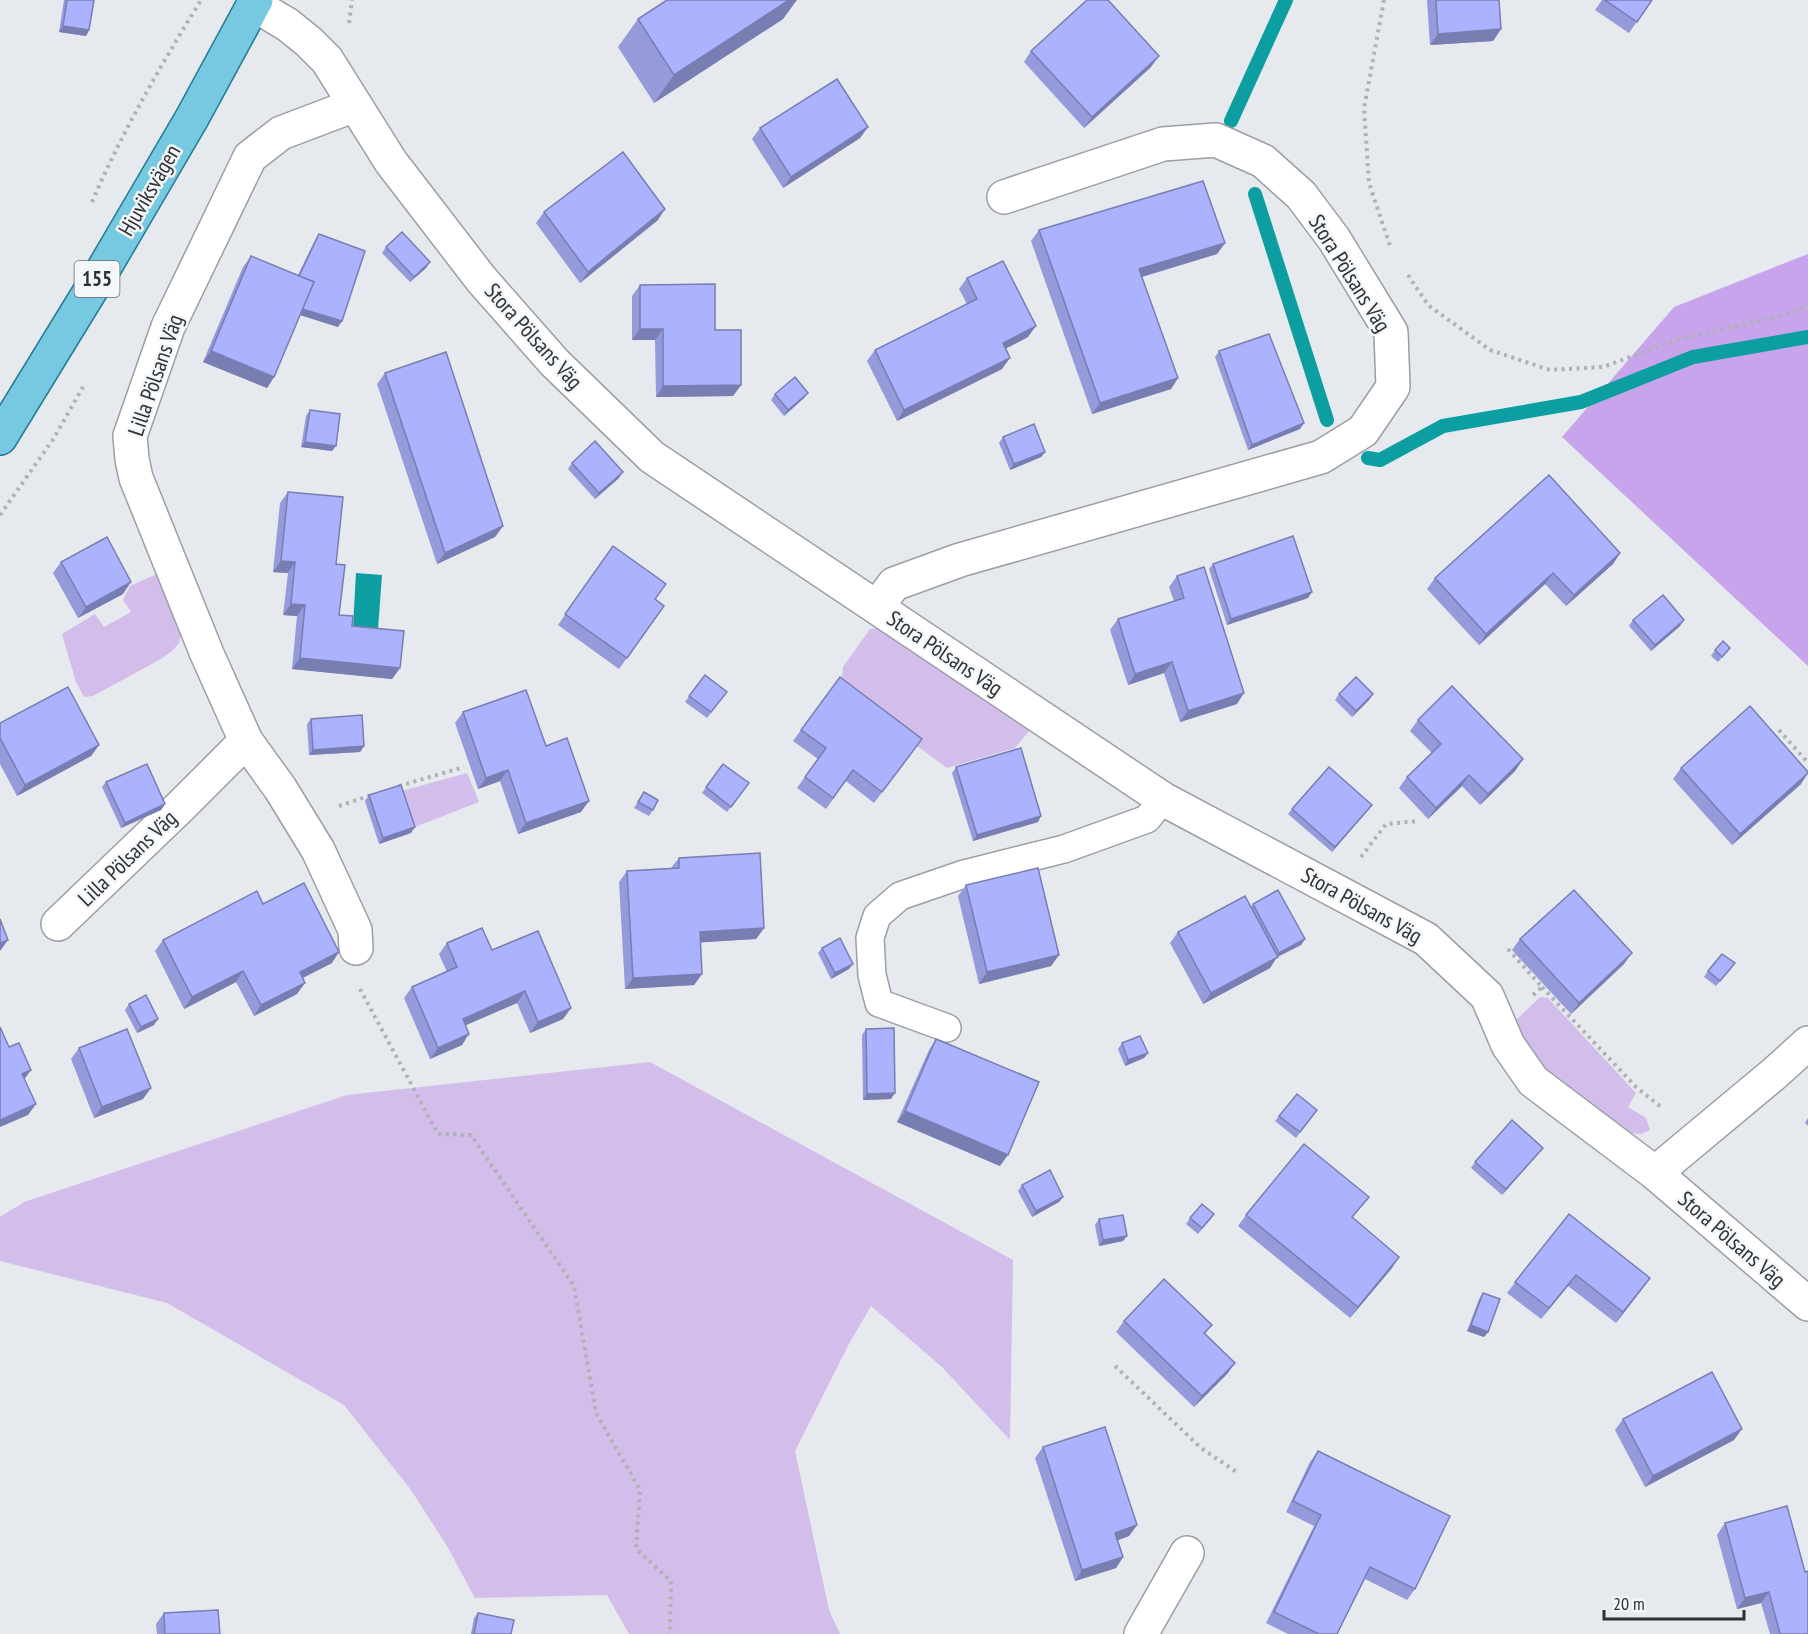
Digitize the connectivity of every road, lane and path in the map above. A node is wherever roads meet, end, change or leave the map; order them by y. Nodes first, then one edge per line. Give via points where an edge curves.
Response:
1 (1384, 0) edge
2 (254, 2) edge
3 (355, 105) junction
4 (1004, 197) dead end
5 (1391, 250) dead end
6 (1403, 268) dead end
7 (1808, 306) edge
8 (0, 438) edge
9 (877, 607) junction
10 (1779, 730) dead end
11 (246, 741) junction
12 (1808, 763) edge
13 (464, 767) dead end
14 (393, 787) edge
15 (373, 794) edge
16 (1163, 799) junction
17 (1419, 820) dead end
18 (303, 824) junction
19 (1336, 890) junction
20 (58, 924) dead end
21 (356, 948) joint
22 (1542, 987) edge
23 (947, 1028) dead end
24 (1808, 1043) edge
25 (1661, 1107) dead end
26 (1655, 1173) junction
27 (1808, 1304) edge
28 (1115, 1366) dead end
29 (1238, 1473) dead end
30 (1187, 1553) dead end
31 (670, 1634) edge
32 (1141, 1634) edge

1 - 5 path via 1364,108 1369,183
2 - 3 street, Stora Pölsans Väg via 288,25 327,60
2 - 8 main road, Hjuviksvägen / 155 via 186,128
3 - 9 street, Stora Pölsans Väg via 392,162 481,279 562,370 652,457
3 - 11 street, Lilla Pölsans Väg via 281,133 250,157 168,327 130,436 136,478
4 - 9 street, Stora Pölsans Väg via 1163,144 1216,140 1263,161 1301,195 1334,239 1391,332 1393,387 1364,431 1322,457 960,560 894,584
6 - 7 path via 1428,305 1490,350 1550,370 1603,367 1676,340
9 - 16 street, Stora Pölsans Väg
10 - 12 path
11 - 18 street, Lilla Pölsans Väg
11 - 20 street, Lilla Pölsans Väg
13 - 14 path
15 - 18 path
16 - 19 street, Stora Pölsans Väg
16 - 23 lane via 1147,819 1064,849 964,874 900,896 877,916 870,938 872,975 879,1003
17 - 19 path via 1386,824
18 - 21 street, Lilla Pölsans Väg via 355,930
19 - 26 street, Stora Pölsans Väg via 1426,939 1487,996 1508,1045 1533,1081
21 - 31 path via 356,983 438,1134 471,1135 574,1286 596,1413 640,1490 636,1550 671,1581
22 - 25 path via 1636,1087
24 - 26 street, Stora Pölsans Väg
26 - 27 street, Stora Pölsans Väg
28 - 29 path via 1201,1448
30 - 32 street

